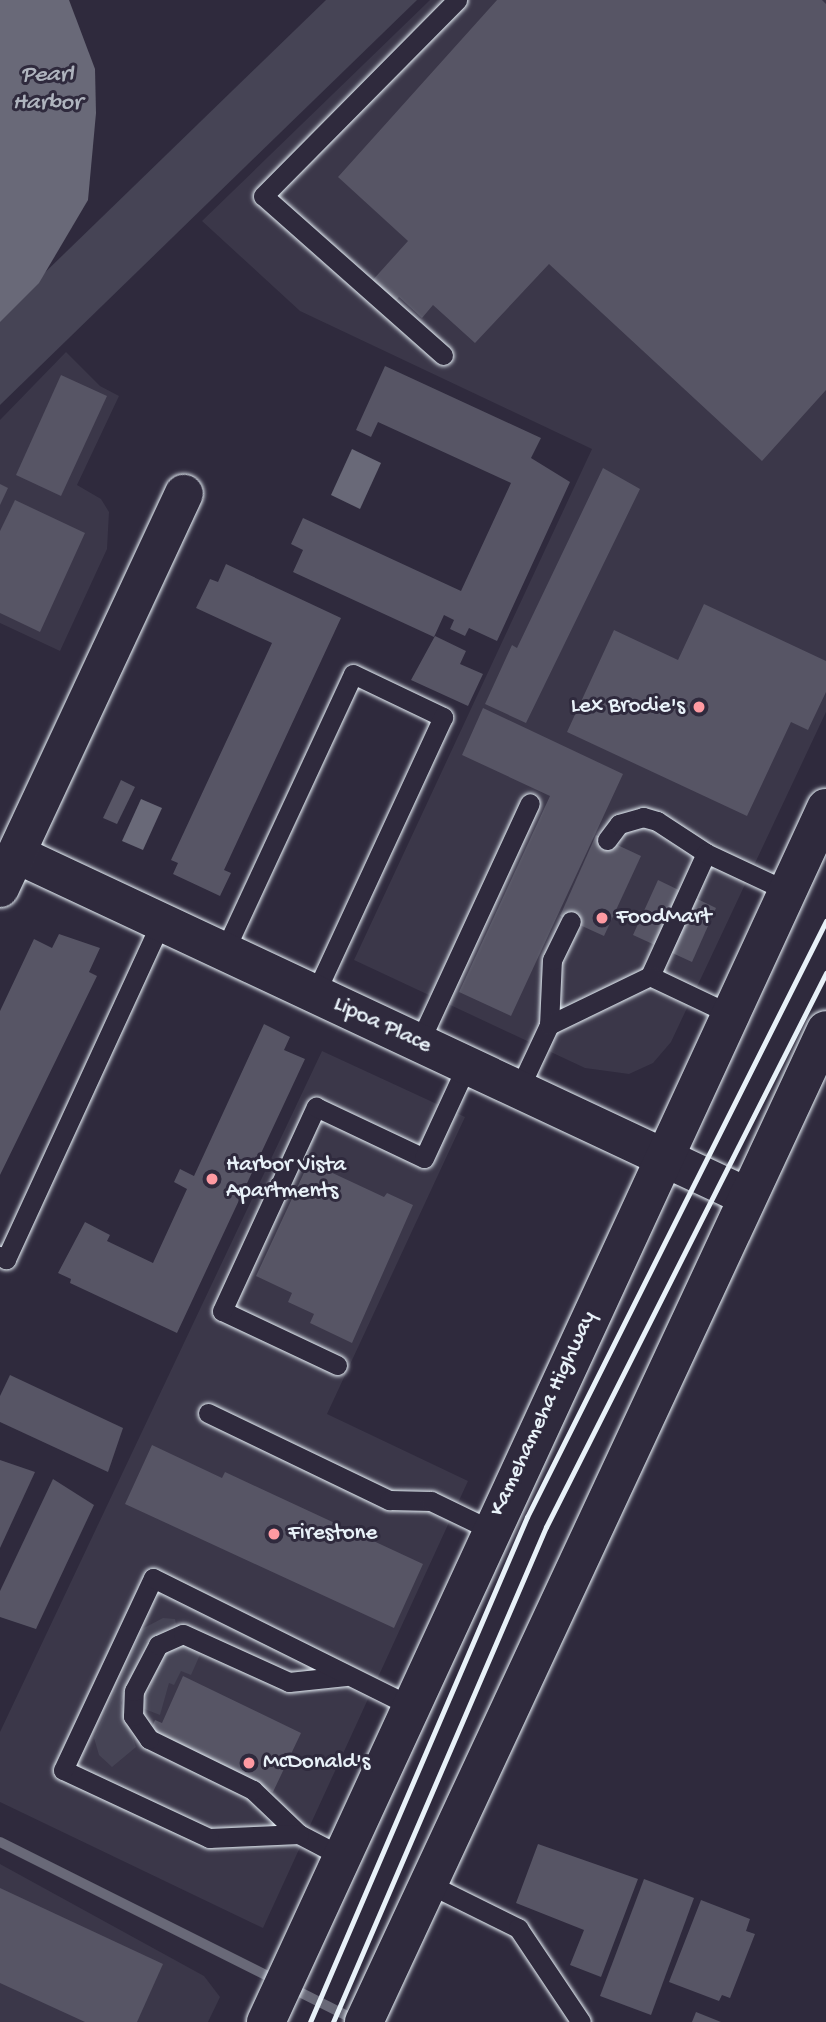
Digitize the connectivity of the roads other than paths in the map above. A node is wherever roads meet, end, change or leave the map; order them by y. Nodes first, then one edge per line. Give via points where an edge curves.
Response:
1 (457, 0) edge
2 (443, 355) dead end
3 (184, 494) dead end
4 (530, 803) dead end
5 (826, 808) edge
6 (607, 840) dead end
7 (706, 853) junction
8 (8, 871) edge
9 (787, 891) junction
10 (570, 921) dead end
11 (161, 922) junction
12 (224, 952) junction
13 (650, 976) junction
14 (315, 994) junction
15 (730, 1014) junction
16 (549, 1025) junction
17 (826, 1030) edge
18 (419, 1043) junction
19 (467, 1065) junction
20 (519, 1089) junction
21 (664, 1157) junction
22 (748, 1198) junction
23 (0, 1256) edge
24 (337, 1365) dead end
25 (208, 1413) dead end
26 (491, 1530) junction
27 (347, 1676) junction
28 (409, 1705) junction
29 (299, 1834) junction
30 (341, 1856) junction
31 (427, 1883) junction
32 (266, 2022) edge
33 (364, 2022) edge
34 (581, 2022) edge

1 - 2 lane via 263,196
3 - 8 main road, Lipoa Place
4 - 18 lane
5 - 9 main road, Kamehameha Highway
6 - 7 lane via 619,824 643,817
7 - 9 lane
7 - 13 lane
8 - 11 main road, Lipoa Place
9 - 15 main road, Kamehameha Highway
10 - 16 lane via 552,960
11 - 12 main road, Lipoa Place
11 - 23 lane via 6,1259
12 - 14 main road, Lipoa Place
12 - 14 lane via 353,674 443,717
13 - 15 lane
13 - 16 lane
14 - 18 main road, Lipoa Place
15 - 21 main road, Kamehameha Highway
16 - 20 lane
17 - 22 main road
18 - 19 main road, Lipoa Place
19 - 20 main road, Lipoa Place
19 - 24 lane via 424,1158 316,1107 222,1311
20 - 21 main road, Lipoa Place
21 - 22 main road, Lipoa Place
21 - 26 main road, Kamehameha Highway
22 - 31 main road
25 - 26 lane via 389,1500 431,1501
26 - 28 main road, Kamehameha Highway
27 - 28 lane
27 - 29 lane via 289,1682 183,1634 158,1645 134,1691 133,1716 149,1739 253,1790
27 - 29 lane via 153,1578 64,1770 209,1838
28 - 30 main road, Kamehameha Highway
29 - 30 lane
30 - 32 main road, Kamehameha Highway
31 - 33 main road
31 - 34 lane via 517,1928

